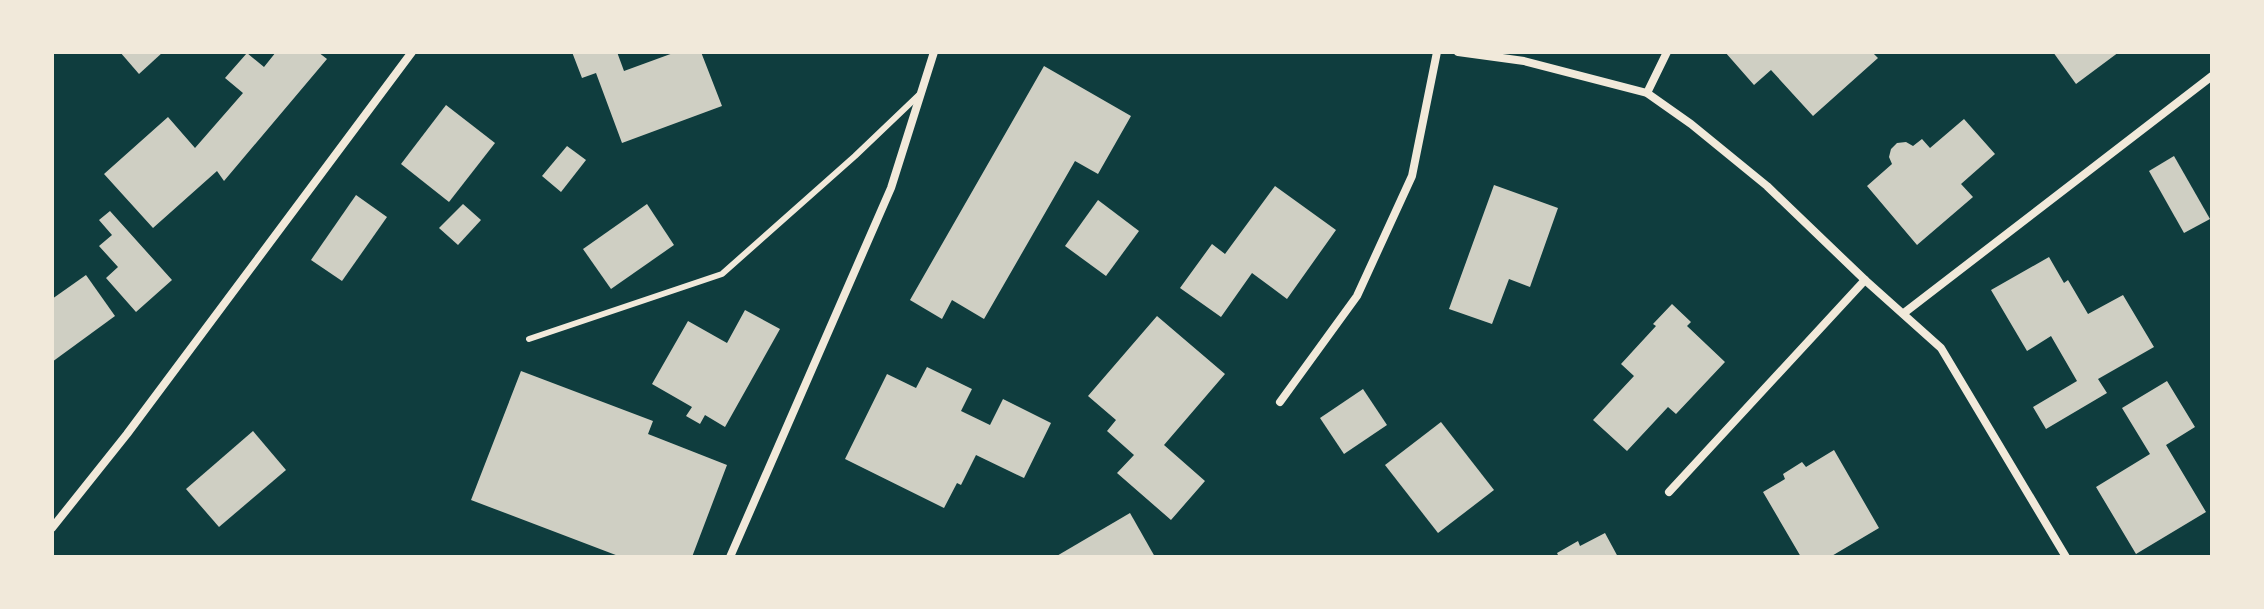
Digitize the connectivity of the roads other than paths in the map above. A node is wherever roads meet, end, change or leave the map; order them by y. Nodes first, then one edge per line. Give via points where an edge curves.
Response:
1 (412, 52) edge
2 (934, 52) edge
3 (1437, 52) edge
4 (1458, 52) edge
5 (1667, 52) edge
6 (2212, 76) edge
7 (922, 91) junction
8 (1647, 93) junction
9 (1865, 280) junction
10 (1904, 313) junction
11 (529, 339) dead end
12 (1280, 402) dead end
13 (1669, 492) dead end
14 (52, 528) edge
15 (730, 557) edge
16 (2066, 557) edge

1 - 14 street
2 - 7 street
3 - 12 street via 1412,176 1357,296
4 - 8 street via 1524,61
5 - 8 street
6 - 10 street
7 - 11 lane via 722,274
7 - 15 street via 891,188
8 - 9 street via 1767,186
9 - 10 street
9 - 13 street
10 - 16 street via 1941,348

